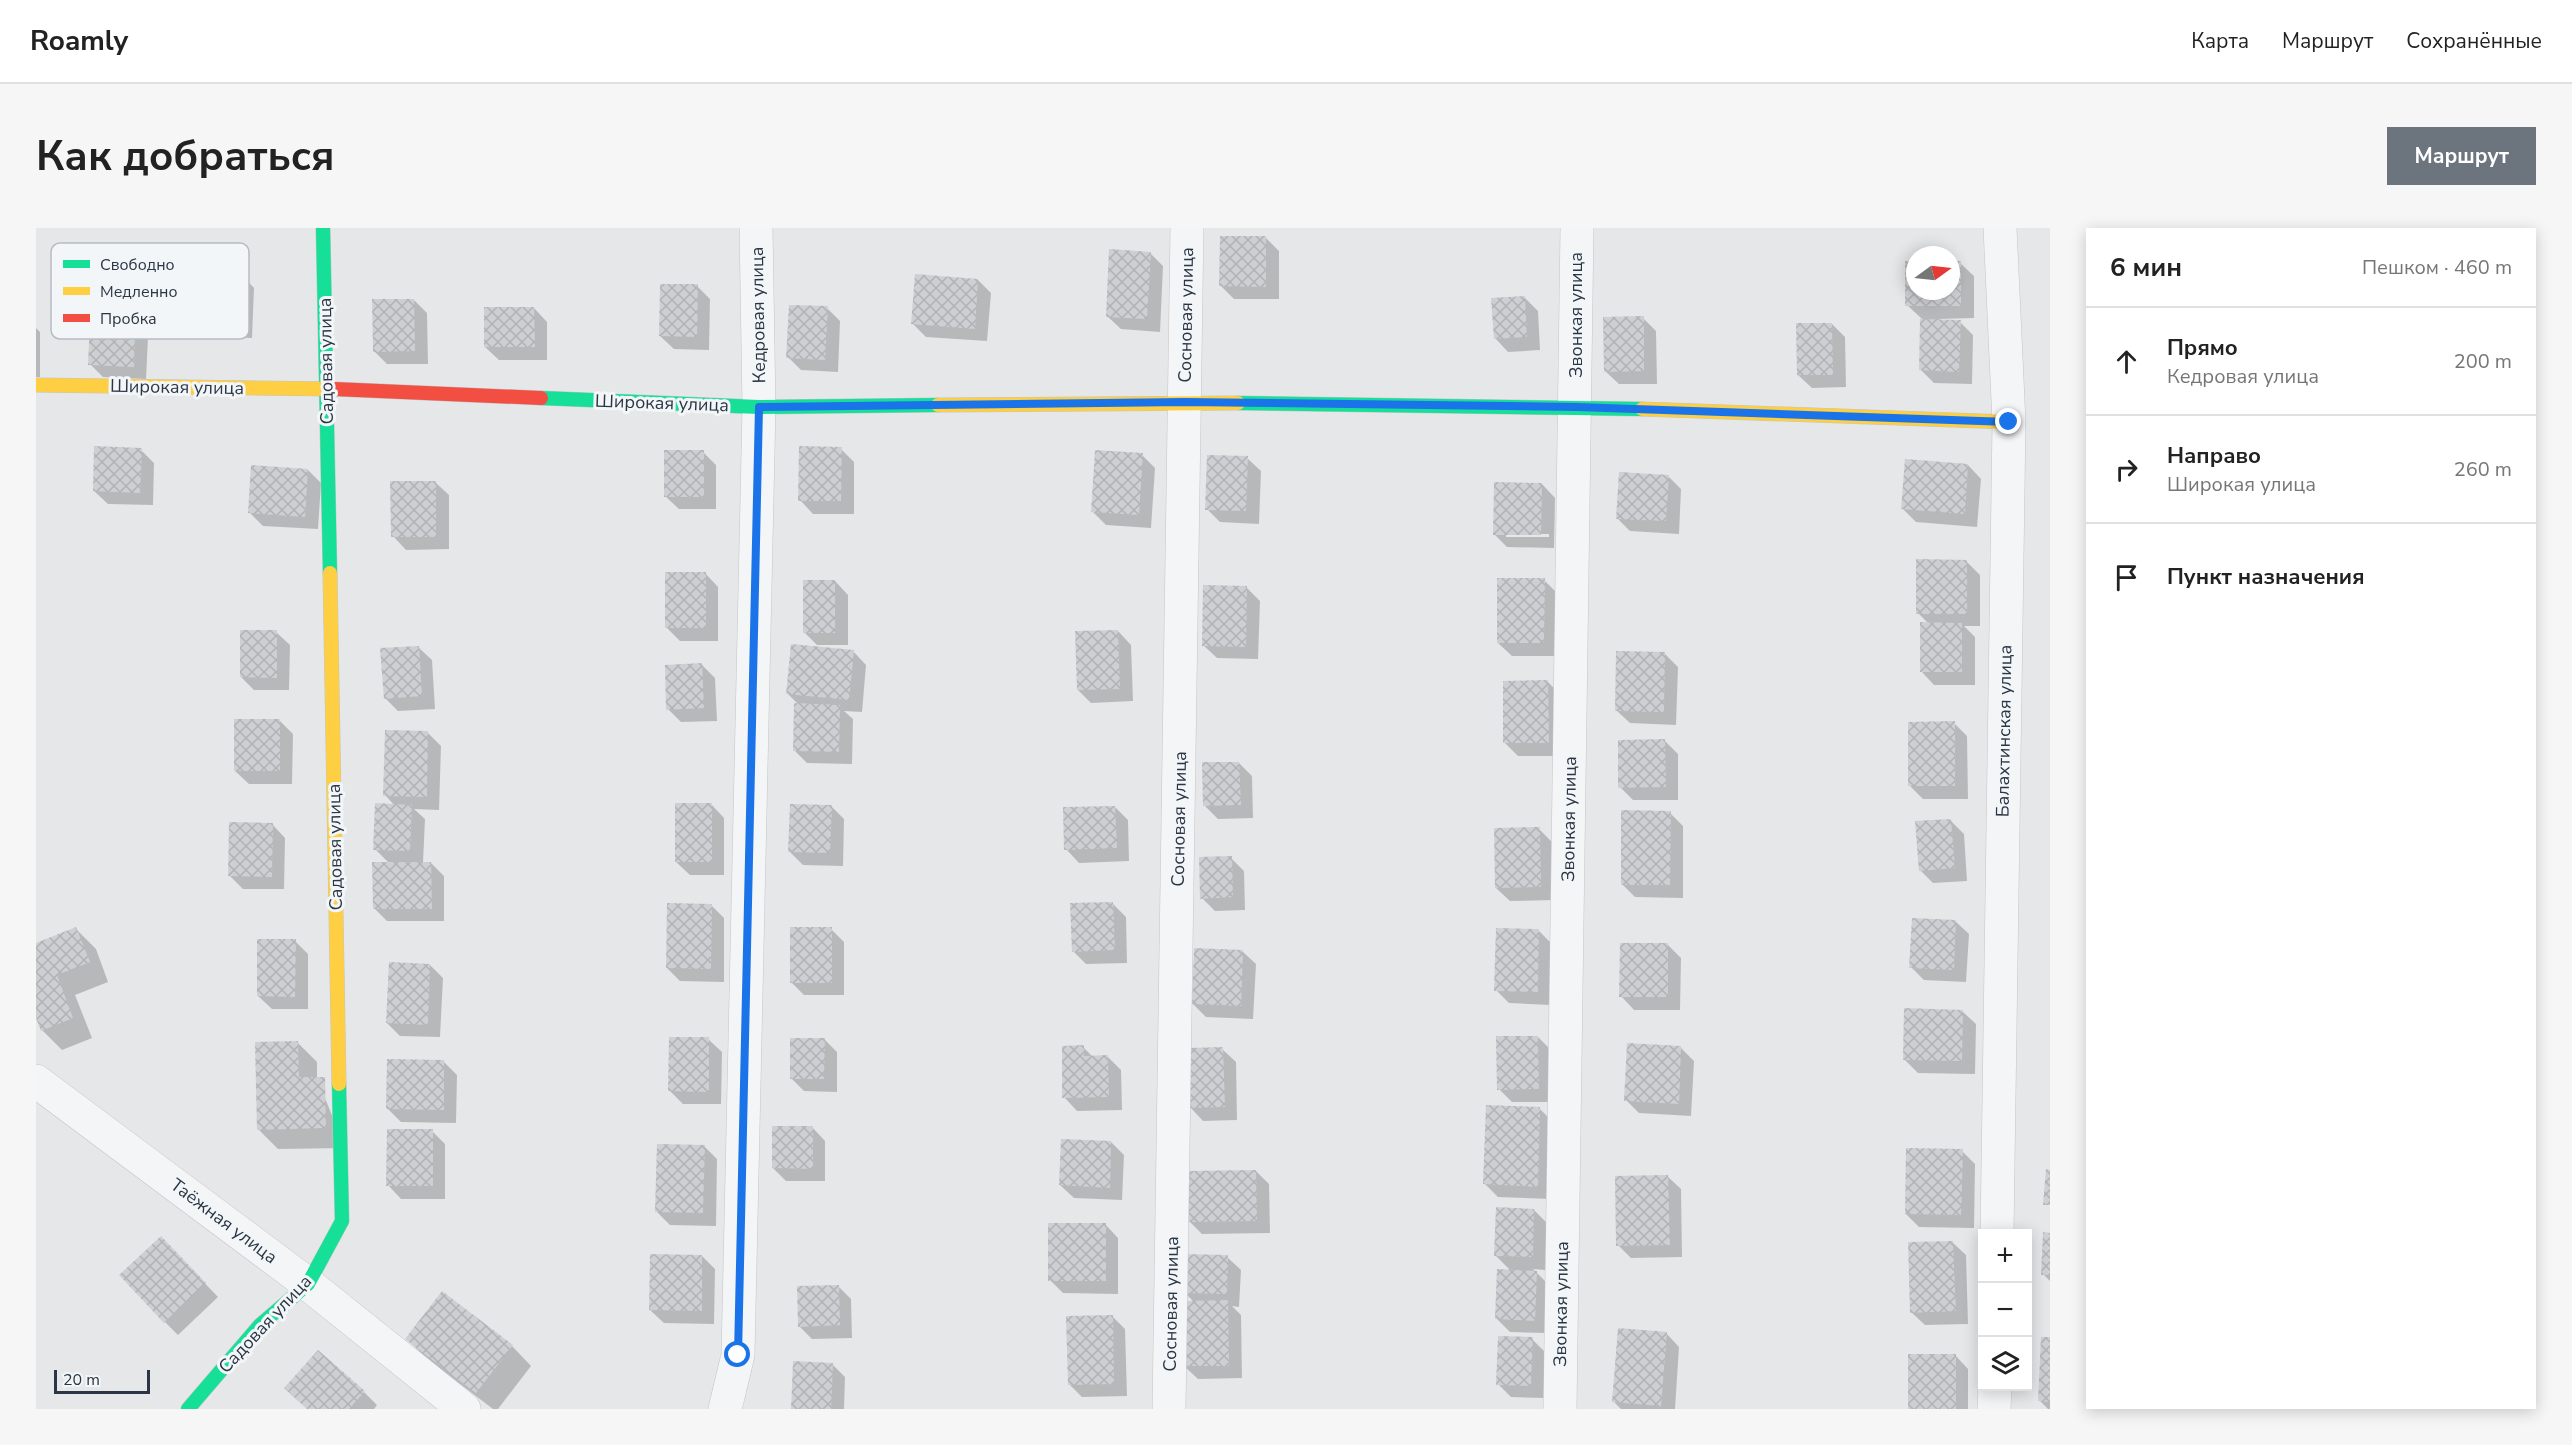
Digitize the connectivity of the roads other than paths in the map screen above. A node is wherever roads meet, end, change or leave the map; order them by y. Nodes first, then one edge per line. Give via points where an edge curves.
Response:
1 (323, 228) edge
2 (756, 228) edge
3 (1187, 228) edge
4 (1577, 228) edge
5 (2000, 228) edge
6 (36, 385) edge
7 (327, 389) junction
8 (1185, 402) junction
9 (759, 407) junction
10 (1576, 407) junction
11 (2009, 422) junction
12 (36, 1081) edge
13 (1997, 1229) edge
14 (308, 1284) junction
15 (1995, 1391) edge
16 (188, 1409) edge
17 (464, 1409) edge
18 (725, 1409) edge
19 (1169, 1409) edge
20 (1560, 1409) edge
21 (1994, 1409) edge

1 - 7 street, Садовая улица
2 - 9 street, Кедровая улица
3 - 8 street, Сосновая улица
4 - 10 street, Звонкая улица
5 - 11 street, Балахтинская улица
6 - 7 street, Широкая улица
7 - 9 street, Широкая улица
7 - 14 street, Садовая улица via 342,1221
8 - 9 street, Широкая улица
8 - 10 street, Широкая улица
8 - 19 street, Сосновая улица
9 - 18 street, Кедровая улица via 738,1355
10 - 11 street, Широкая улица
10 - 20 street, Звонкая улица
11 - 13 street, Балахтинская улица
12 - 14 street, Таёжная улица
14 - 16 street, Садовая улица via 260,1325
14 - 17 street, Таёжная улица
15 - 21 street

